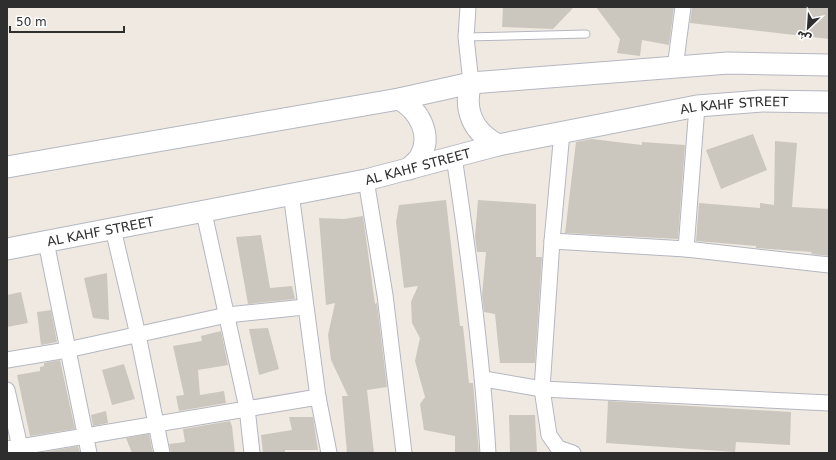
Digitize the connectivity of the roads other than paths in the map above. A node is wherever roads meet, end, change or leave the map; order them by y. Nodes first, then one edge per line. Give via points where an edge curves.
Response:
1 (468, 7) edge
2 (683, 7) edge
3 (586, 34) dead end
4 (466, 37) junction
5 (829, 65) edge
6 (675, 68) junction
7 (471, 83) junction
8 (399, 99) junction
9 (829, 102) edge
10 (697, 106) junction
11 (562, 132) junction
12 (498, 145) junction
13 (454, 157) junction
14 (7, 167) edge
15 (409, 169) junction
16 (366, 180) junction
17 (291, 193) junction
18 (204, 213) junction
19 (113, 229) junction
20 (552, 241) junction
21 (46, 242) junction
22 (686, 248) junction
23 (7, 250) edge
24 (829, 265) edge
25 (306, 307) junction
26 (227, 315) junction
27 (138, 335) junction
28 (67, 350) junction
29 (7, 360) edge
30 (484, 379) junction
31 (542, 389) junction
32 (7, 390) edge
33 (318, 397) junction
34 (829, 403) edge
35 (247, 408) junction
36 (156, 423) junction
37 (85, 435) junction
38 (16, 450) edge
39 (89, 453) edge
40 (162, 453) edge
41 (252, 453) edge
42 (329, 453) edge
43 (404, 453) edge
44 (488, 453) edge
45 (573, 453) edge

1 - 4 street
2 - 6 street
3 - 4 lane
4 - 7 street
5 - 6 main road via 728,63
6 - 7 main road
7 - 8 main road
7 - 12 main road via 468,104 472,120 480,133
8 - 14 main road
8 - 15 main road via 416,112 424,132 423,150
9 - 10 main road, AL KAHF STREET via 762,101
10 - 11 main road, AL KAHF STREET
10 - 22 street
11 - 12 main road, AL KAHF STREET
11 - 20 street
12 - 13 main road, AL KAHF STREET
13 - 15 main road, AL KAHF STREET
13 - 30 street
15 - 16 main road, AL KAHF STREET
16 - 17 main road, AL KAHF STREET
16 - 43 street via 385,295
17 - 18 main road, AL KAHF STREET
17 - 25 street
18 - 19 main road, AL KAHF STREET
18 - 26 street
19 - 21 main road, AL KAHF STREET
19 - 27 street
20 - 22 street
20 - 31 street
21 - 23 main road, AL KAHF STREET
21 - 28 street
22 - 24 street
25 - 26 street
25 - 33 street
26 - 27 street
26 - 35 street
27 - 28 street
27 - 36 street
28 - 29 street
28 - 37 street
30 - 31 street
30 - 44 street
31 - 34 street
31 - 45 street via 548,435 558,448
32 - 38 street
33 - 35 street
33 - 42 street
35 - 36 street
35 - 41 street
36 - 37 street
36 - 40 street
37 - 38 street
37 - 39 street

